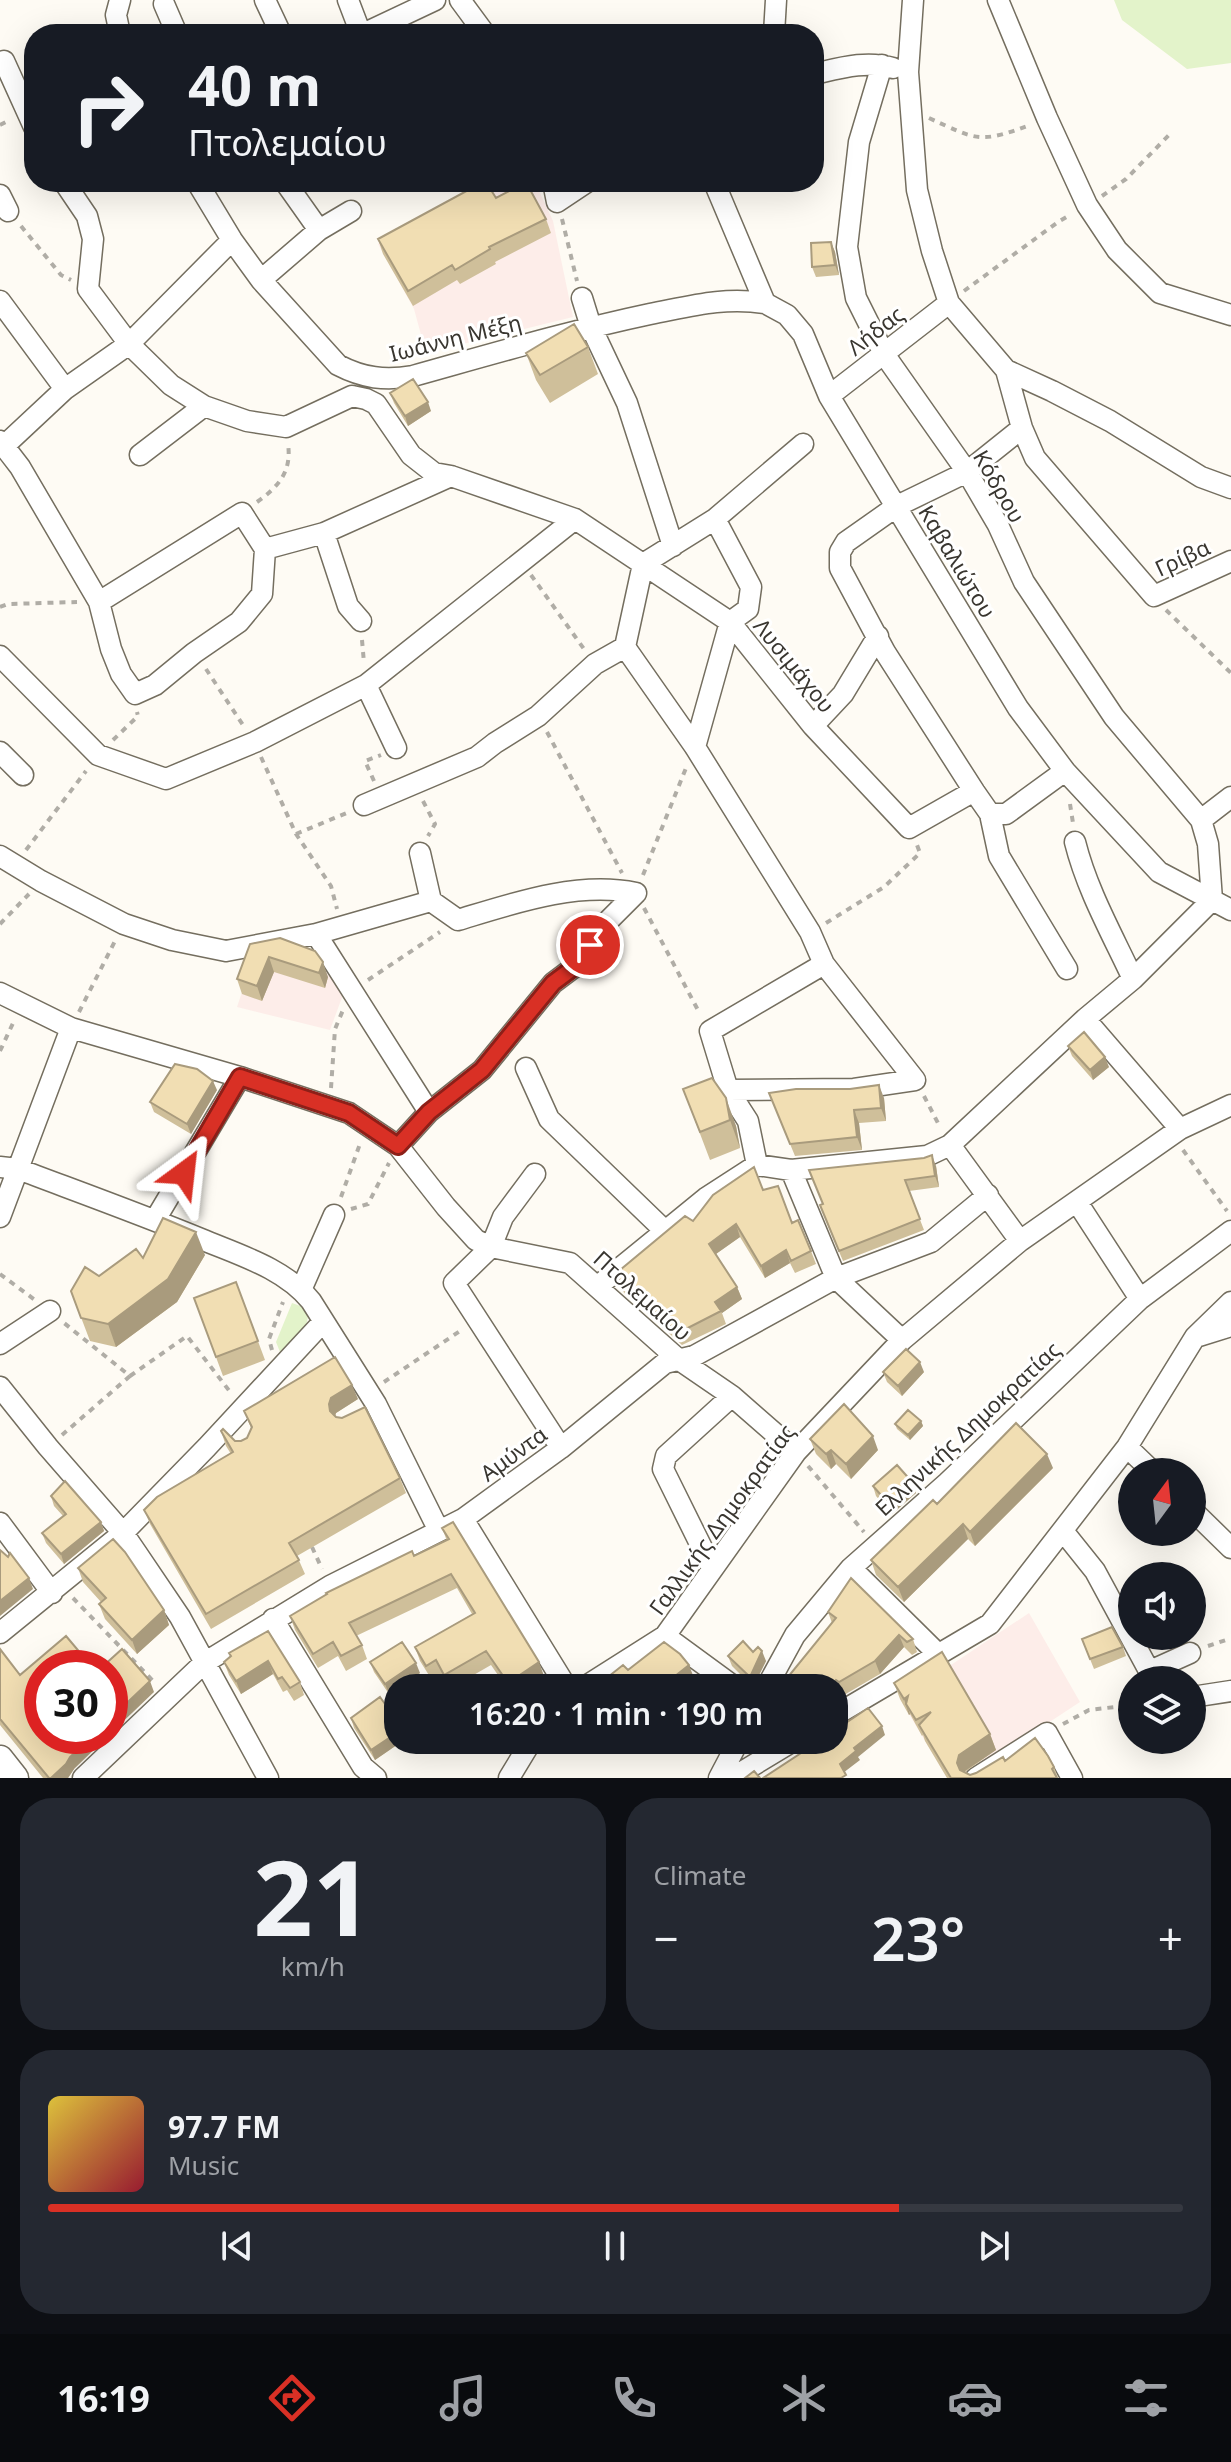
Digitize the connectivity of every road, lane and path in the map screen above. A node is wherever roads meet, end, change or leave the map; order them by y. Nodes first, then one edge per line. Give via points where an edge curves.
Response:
1 (265, 0) edge
2 (348, 0) edge
3 (435, 0) edge
4 (460, 0) edge
5 (776, 0) edge
6 (913, 0) edge
7 (998, 0) edge
8 (164, 4) dead end
9 (173, 24) edge
10 (276, 24) edge
11 (358, 24) edge
12 (383, 24) edge
13 (478, 24) edge
14 (775, 24) edge
15 (4, 61) dead end
16 (882, 65) junction
17 (824, 72) edge
18 (908, 72) junction
19 (24, 105) edge
20 (913, 111) junction
21 (1047, 118) junction
22 (1169, 135) dead end
23 (71, 192) edge
24 (203, 192) edge
25 (292, 192) edge
26 (555, 192) edge
27 (718, 192) edge
28 (4, 203) edge
29 (1087, 205) junction
30 (351, 211) dead end
31 (319, 230) junction
32 (232, 240) junction
33 (261, 280) junction
34 (88, 289) junction
35 (582, 298) joint
36 (0, 301) edge
37 (765, 303) junction
38 (949, 303) junction
39 (1231, 315) edge
40 (591, 327) junction
41 (129, 344) junction
42 (884, 354) junction
43 (1006, 370) junction
44 (65, 389) junction
45 (829, 396) junction
46 (204, 406) junction
47 (286, 427) junction
48 (1022, 428) junction
49 (2, 443) edge
50 (803, 444) dead end
51 (140, 455) dead end
52 (967, 472) junction
53 (451, 476) junction
54 (1231, 488) edge
55 (897, 506) junction
56 (242, 513) junction
57 (575, 519) junction
58 (715, 519) junction
59 (324, 533) junction
60 (673, 546) junction
61 (265, 549) junction
62 (521, 560) junction
63 (1231, 561) edge
64 (643, 564) junction
65 (1154, 596) junction
66 (99, 602) junction
67 (0, 607) edge
68 (361, 621) joint
69 (730, 622) junction
70 (878, 636) junction
71 (625, 647) junction
72 (194, 653) junction
73 (0, 656) edge
74 (595, 664) junction
75 (1231, 673) edge
76 (366, 685) junction
77 (135, 694) junction
78 (538, 716) junction
79 (813, 726) junction
80 (255, 742) junction
81 (695, 747) junction
82 (396, 748) joint
83 (0, 752) edge
84 (98, 755) junction
85 (1065, 771) junction
86 (23, 775) dead end
87 (414, 785) junction
88 (974, 791) junction
89 (1231, 797) edge
90 (374, 801) junction
91 (990, 814) junction
92 (1201, 820) junction
93 (909, 828) junction
94 (296, 834) junction
95 (1075, 842) dead end
96 (420, 853) joint
97 (7, 860) edge
98 (41, 881) junction
99 (634, 893) junction
100 (1212, 900) junction
101 (431, 901) junction
102 (1231, 910) edge
103 (0, 924) edge
104 (124, 924) junction
105 (341, 927) junction
106 (810, 932) junction
107 (316, 934) junction
108 (824, 964) junction
109 (1067, 969) dead end
110 (1133, 979) junction
111 (0, 993) edge
112 (21, 1004) junction
113 (1085, 1019) junction
114 (71, 1028) junction
115 (710, 1031) junction
116 (0, 1051) edge
117 (526, 1068) dead end
118 (240, 1077) junction
119 (915, 1080) junction
120 (728, 1090) junction
121 (1231, 1105) edge
122 (429, 1112) junction
123 (368, 1124) junction
124 (1176, 1132) junction
125 (950, 1145) junction
126 (398, 1146) junction
127 (757, 1165) junction
128 (9, 1168) edge
129 (791, 1170) junction
130 (535, 1174) dead end
131 (988, 1195) junction
132 (1077, 1202) junction
133 (334, 1215) junction
134 (0, 1217) edge
135 (1231, 1217) edge
136 (155, 1220) junction
137 (664, 1230) junction
138 (1231, 1231) edge
139 (1020, 1241) junction
140 (491, 1247) junction
141 (0, 1274) edge
142 (836, 1278) junction
143 (296, 1286) junction
144 (598, 1286) junction
145 (1140, 1299) junction
146 (1231, 1302) edge
147 (50, 1311) junction
148 (479, 1319) junction
149 (323, 1322) junction
150 (1231, 1326) edge
151 (1195, 1337) junction
152 (902, 1340) junction
153 (0, 1344) edge
154 (678, 1359) junction
155 (276, 1362) dead end
156 (130, 1376) junction
157 (0, 1387) edge
158 (732, 1396) junction
159 (372, 1398) junction
160 (237, 1400) dead end
161 (357, 1414) edge
162 (229, 1424) junction
163 (244, 1443) edge
164 (48, 1447) junction
165 (1127, 1447) junction
166 (561, 1448) junction
167 (796, 1452) junction
168 (1138, 1458) edge
169 (463, 1519) junction
170 (0, 1523) edge
171 (1206, 1524) edge
172 (439, 1531) junction
173 (1063, 1531) junction
174 (123, 1533) junction
175 (876, 1545) junction
176 (1231, 1548) edge
177 (712, 1568) junction
178 (851, 1568) junction
179 (56, 1589) junction
180 (273, 1619) junction
181 (0, 1633) edge
182 (665, 1636) junction
183 (1231, 1640) edge
184 (1190, 1653) joint
185 (938, 1654) junction
186 (204, 1663) junction
187 (1147, 1666) edge
188 (1168, 1666) edge
189 (558, 1674) edge
190 (605, 1674) edge
191 (717, 1674) edge
192 (774, 1674) edge
193 (1231, 1691) edge
194 (1206, 1695) edge
195 (169, 1697) junction
196 (1118, 1707) edge
197 (848, 1708) edge
198 (1047, 1733) junction
199 (524, 1754) edge
200 (732, 1754) edge
201 (772, 1754) edge
202 (0, 1759) edge
203 (15, 1778) edge
204 (83, 1778) edge
205 (268, 1778) edge
206 (376, 1778) edge
207 (509, 1778) edge
208 (719, 1778) edge
209 (732, 1778) edge
210 (976, 1778) edge
211 (1072, 1778) edge

1 - 10 street
2 - 11 street
3 - 12 street
4 - 13 street
5 - 14 street
6 - 18 street
7 - 21 street
8 - 9 street
15 - 19 street
16 - 17 street
16 - 18 street
16 - 42 street, Κόδρου via 859,142 847,247 856,298
18 - 20 street
20 - 21 path via 981,139
20 - 38 street via 917,190
21 - 29 street
22 - 29 path via 1126,179
23 - 34 street via 87,216 93,239
24 - 32 street, Ιωάννη Μέξη
25 - 31 street
26 - 35 path
27 - 37 street
28 - 34 path via 61,275
29 - 38 path
29 - 39 street via 1117,250 1160,293
30 - 31 street
31 - 33 street
32 - 33 street, Ιωάννη Μέξη
32 - 41 street
33 - 40 street, Ιωάννη Μέξη via 338,365 371,378 413,376
34 - 41 street
35 - 40 street
36 - 44 street
37 - 40 street, Ιωάννη Μέξη via 709,302
37 - 45 street, Καβαλιώτου via 787,315 803,334
38 - 42 street, Λήδας
38 - 43 street
40 - 60 street via 627,403
41 - 44 street
41 - 46 street via 171,385
42 - 45 street, Λήδας
42 - 52 street, Κόδρου
43 - 48 street
43 - 54 street via 1110,421 1201,477
44 - 49 street
45 - 55 street, Καβαλιώτου
46 - 47 street
46 - 51 street
47 - 53 street, Λυσιμάχου via 352,396 366,399 376,404 411,455 434,473
47 - 56 path via 290,455 278,487
48 - 52 street
48 - 65 street via 1035,458
49 - 66 street
50 - 58 street
52 - 55 street
52 - 92 street, Κόδρου via 1024,582 1105,705
53 - 57 street, Λυσιμάχου
53 - 59 street
55 - 70 street via 846,542 840,552 840,568
55 - 85 street, Καβαλιώτου via 1018,708
56 - 61 street
56 - 66 street
57 - 62 street
57 - 64 street, Λυσιμάχου
58 - 60 street
58 - 69 street via 751,587 748,609
59 - 61 street
59 - 68 street via 348,606
60 - 64 street
61 - 72 street via 262,594 239,622
62 - 74 path
62 - 76 street
63 - 65 street, Γρίβα
64 - 69 street, Λυσιμάχου
64 - 71 street
65 - 75 path
66 - 67 path
66 - 77 street via 111,649
68 - 76 path
69 - 79 street, Λυσιμάχου
69 - 81 street
70 - 79 street via 843,694
70 - 88 street
71 - 74 street
71 - 81 street
72 - 77 street via 155,685
72 - 80 path
73 - 84 street
74 - 78 street
76 - 80 street
76 - 82 street
77 - 84 path via 138,716
78 - 87 street via 477,757
78 - 99 path
79 - 93 street, Λυσιμάχου
80 - 84 street via 166,779
80 - 94 path
81 - 99 path
81 - 106 street
82 - 90 path via 365,761
83 - 86 street
84 - 97 path
85 - 91 street via 1006,814
85 - 100 street, Καβαλιώτου via 1159,872
87 - 90 street
87 - 96 path via 435,824
88 - 91 street
88 - 93 street
89 - 92 street
90 - 94 path
91 - 109 street via 999,856
92 - 100 street, Κόδρου
93 - 106 path via 920,853 884,887
94 - 105 path via 331,886
95 - 110 street via 1095,901
96 - 101 street
97 - 98 street
98 - 103 path
98 - 104 street
99 - 101 street via 587,888 458,920
99 - 115 path
99 - 122 street via 482,1070
100 - 102 street, Καβαλιώτου
100 - 110 street
101 - 105 street
104 - 107 street via 226,951
104 - 114 path
105 - 107 street
106 - 108 street
107 - 122 street
108 - 115 street
108 - 119 street
110 - 113 street
111 - 112 street, Πτολεμαίου
112 - 114 street, Πτολεμαίου
112 - 116 path
113 - 124 street
113 - 125 street
114 - 118 street, Πτολεμαίου
114 - 128 street
115 - 120 street
117 - 137 street via 549,1119
118 - 123 street, Πτολεμαίου
118 - 136 street
119 - 120 street via 854,1089
119 - 125 path
120 - 127 street via 748,1121
121 - 124 street, Γαλλικής Δημοκρατίας
122 - 126 street
123 - 126 street, Πτολεμαίου
123 - 133 path
124 - 132 street, Γαλλικής Δημοκρατίας
124 - 135 path
125 - 129 street via 927,1156
125 - 131 street
126 - 133 path via 368,1204
126 - 140 street, Πτολεμαίου via 476,1240
127 - 129 street
127 - 137 street
128 - 134 street
128 - 136 street
129 - 142 street
130 - 140 street via 503,1217
131 - 139 street
131 - 142 street, Αμύντα via 931,1242
132 - 139 street, Γαλλικής Δημοκρατίας
132 - 145 street
133 - 143 street
136 - 143 street via 264,1265
137 - 144 street
138 - 145 street, Ελληνικής Δημοκρατίας
139 - 152 street, Γαλλικής Δημοκρατίας
140 - 144 street, Πτολεμαίου via 570,1263
140 - 148 street via 454,1283
141 - 147 path
142 - 152 street
142 - 154 street, Αμύντα via 694,1356
143 - 149 street
143 - 155 path via 269,1339
144 - 154 street, Πτολεμαίου
145 - 175 street, Ελληνικής Δημοκρατίας
146 - 151 street
147 - 153 street
147 - 156 path
148 - 159 path
148 - 166 street
149 - 159 street
149 - 162 street
150 - 151 street
151 - 165 street
152 - 167 street, Γαλλικής Δημοκρατίας
154 - 158 street, Πτολεμαίου
154 - 166 street, Αμύντα via 665,1363
156 - 160 path via 187,1336
156 - 164 path
157 - 164 street
158 - 167 street, Πτολεμαίου
158 - 177 street via 663,1462
159 - 161 street
159 - 172 street
162 - 163 street
162 - 174 street
164 - 174 street
165 - 168 street
165 - 173 street
166 - 169 street, Αμύντα
167 - 175 path
167 - 177 street, Γαλλικής Δημοκρατίας
169 - 172 street, Αμύντα
169 - 189 street
170 - 179 street
171 - 176 street
172 - 180 street, Αμύντα
173 - 185 street via 990,1624
173 - 187 street via 1095,1571
174 - 179 street
174 - 186 street
175 - 178 street, Ελληνικής Δημοκρατίας
177 - 182 street, Γαλλικής Δημοκρατίας
178 - 185 street
178 - 192 street, Ελληνικής Δημοκρατίας via 795,1635
179 - 181 street
179 - 195 path
180 - 186 street, Αμύντα
180 - 206 street via 363,1767
182 - 190 street, Γαλλικής Δημοκρατίας
182 - 191 street
183 - 184 path
184 - 188 street
185 - 197 street
186 - 195 street, Αμύντα
186 - 205 street
193 - 194 street
195 - 204 street, Αμύντα
196 - 198 path via 1089,1710
198 - 210 street
198 - 211 street
199 - 207 street
200 - 208 street
201 - 209 street
202 - 203 main road

